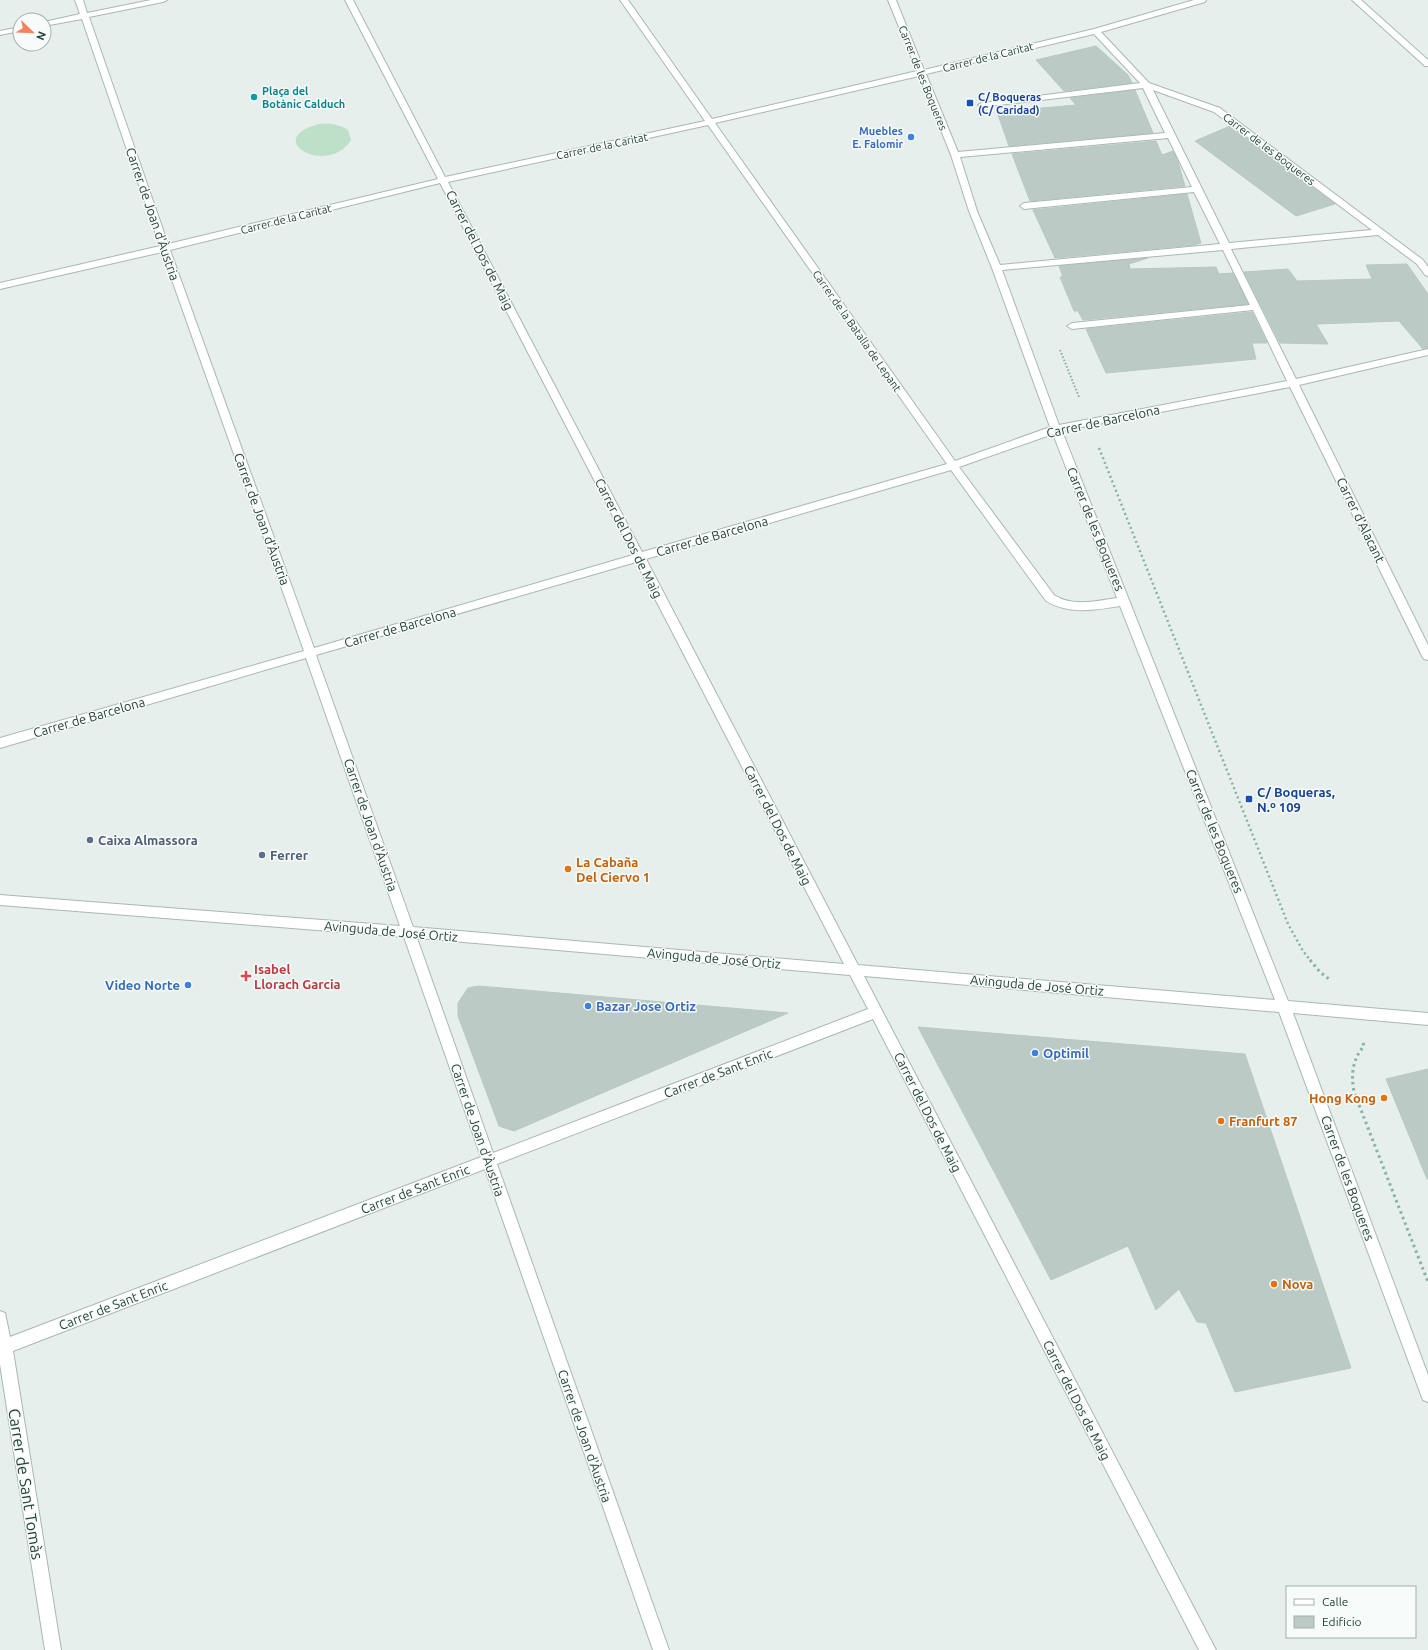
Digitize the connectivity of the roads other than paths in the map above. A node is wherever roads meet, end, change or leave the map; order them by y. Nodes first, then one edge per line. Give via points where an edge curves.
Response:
1 (79, 0) edge
2 (163, 0) edge
3 (349, 0) edge
4 (624, 0) edge
5 (892, 0) edge
6 (1202, 0) edge
7 (1356, 0) edge
8 (85, 16) junction
9 (52, 22) edge
10 (12, 31) edge
11 (1096, 31) junction
12 (0, 33) edge
13 (1428, 64) edge
14 (921, 73) junction
15 (1146, 85) junction
16 (982, 105) dead end
17 (710, 122) junction
18 (1170, 135) junction
19 (955, 155) junction
20 (443, 180) junction
21 (1197, 189) junction
22 (1024, 206) dead end
23 (1381, 232) junction
24 (165, 248) junction
25 (1227, 248) junction
26 (996, 268) junction
27 (1428, 274) edge
28 (0, 286) edge
29 (1256, 307) junction
30 (1072, 326) dead end
31 (1428, 352) edge
32 (1294, 383) junction
33 (1056, 429) junction
34 (953, 466) junction
35 (639, 557) junction
36 (1124, 601) junction
37 (310, 653) junction
38 (1428, 656) edge
39 (0, 743) edge
40 (0, 900) edge
41 (408, 932) junction
42 (854, 970) junction
43 (1284, 1007) junction
44 (876, 1012) junction
45 (1428, 1019) edge
46 (489, 1161) junction
47 (0, 1318) edge
48 (2, 1347) edge
49 (1428, 1395) edge
50 (53, 1650) edge
51 (661, 1650) edge
52 (1208, 1650) edge

1 - 8 street, Carrer de Joan d'Àustria
2 - 8 street
3 - 20 street, Carrer del Dos de Maig
4 - 17 street, Carrer de la Batalla de Lepant
5 - 14 street, Carrer de les Boqueres
6 - 11 street, Carrer de la Caritat
7 - 13 street
8 - 9 street
8 - 24 street, Carrer de Joan d'Àustria
10 - 12 street
11 - 14 street, Carrer de la Caritat
11 - 15 street, Carrer de les Boqueres
14 - 17 street, Carrer de la Caritat
14 - 19 street, Carrer de les Boqueres
15 - 16 street, Carrer de les Boqueres
15 - 18 street, Carrer de les Boqueres
15 - 23 street, Carrer de les Boqueres via 1218,110
17 - 20 street, Carrer de la Caritat
17 - 34 street, Carrer de la Batalla de Lepant
18 - 19 street
18 - 21 street, Carrer de les Boqueres
19 - 26 street, Carrer de les Boqueres via 973,211
20 - 24 street, Carrer de la Caritat
20 - 35 street, Carrer del Dos de Maig
21 - 22 street
21 - 25 street, Carrer de les Boqueres
23 - 25 street
23 - 27 street, Carrer de les Boqueres via 1420,262
24 - 28 street, Carrer de la Caritat
24 - 37 street, Carrer de Joan d'Àustria
25 - 26 street
25 - 29 street, Carrer de les Boqueres
26 - 33 street, Carrer de les Boqueres
29 - 30 street
29 - 32 street, Carrer de les Boqueres
31 - 32 street, Carrer de Barcelona
32 - 33 street, Carrer de Barcelona
32 - 38 street, Carrer d'Alacant
33 - 34 street, Carrer de Barcelona
33 - 36 street, Carrer de les Boqueres
34 - 35 street, Carrer de Barcelona
34 - 36 street, Carrer de la Batalla de Lepant via 1050,598 1062,604 1075,606
35 - 37 street, Carrer de Barcelona
35 - 42 street, Carrer del Dos de Maig
36 - 43 street, Carrer de les Boqueres
37 - 39 street, Carrer de Barcelona
37 - 41 street, Carrer de Joan d'Àustria
40 - 41 street, Avinguda de José Ortiz
41 - 42 street, Avinguda de José Ortiz
41 - 46 street, Carrer de Joan d'Àustria
42 - 43 street, Avinguda de José Ortiz
42 - 44 street, Carrer del Dos de Maig
43 - 45 street, Avinguda de José Ortiz
43 - 49 street, Carrer de les Boqueres
44 - 46 street, Carrer de Sant Enric
44 - 52 street, Carrer del Dos de Maig
46 - 48 street, Carrer de Sant Enric
46 - 51 street, Carrer de Joan d'Àustria
47 - 48 street, Carrer de Sant Tomàs
48 - 50 street, Carrer de Sant Tomàs

